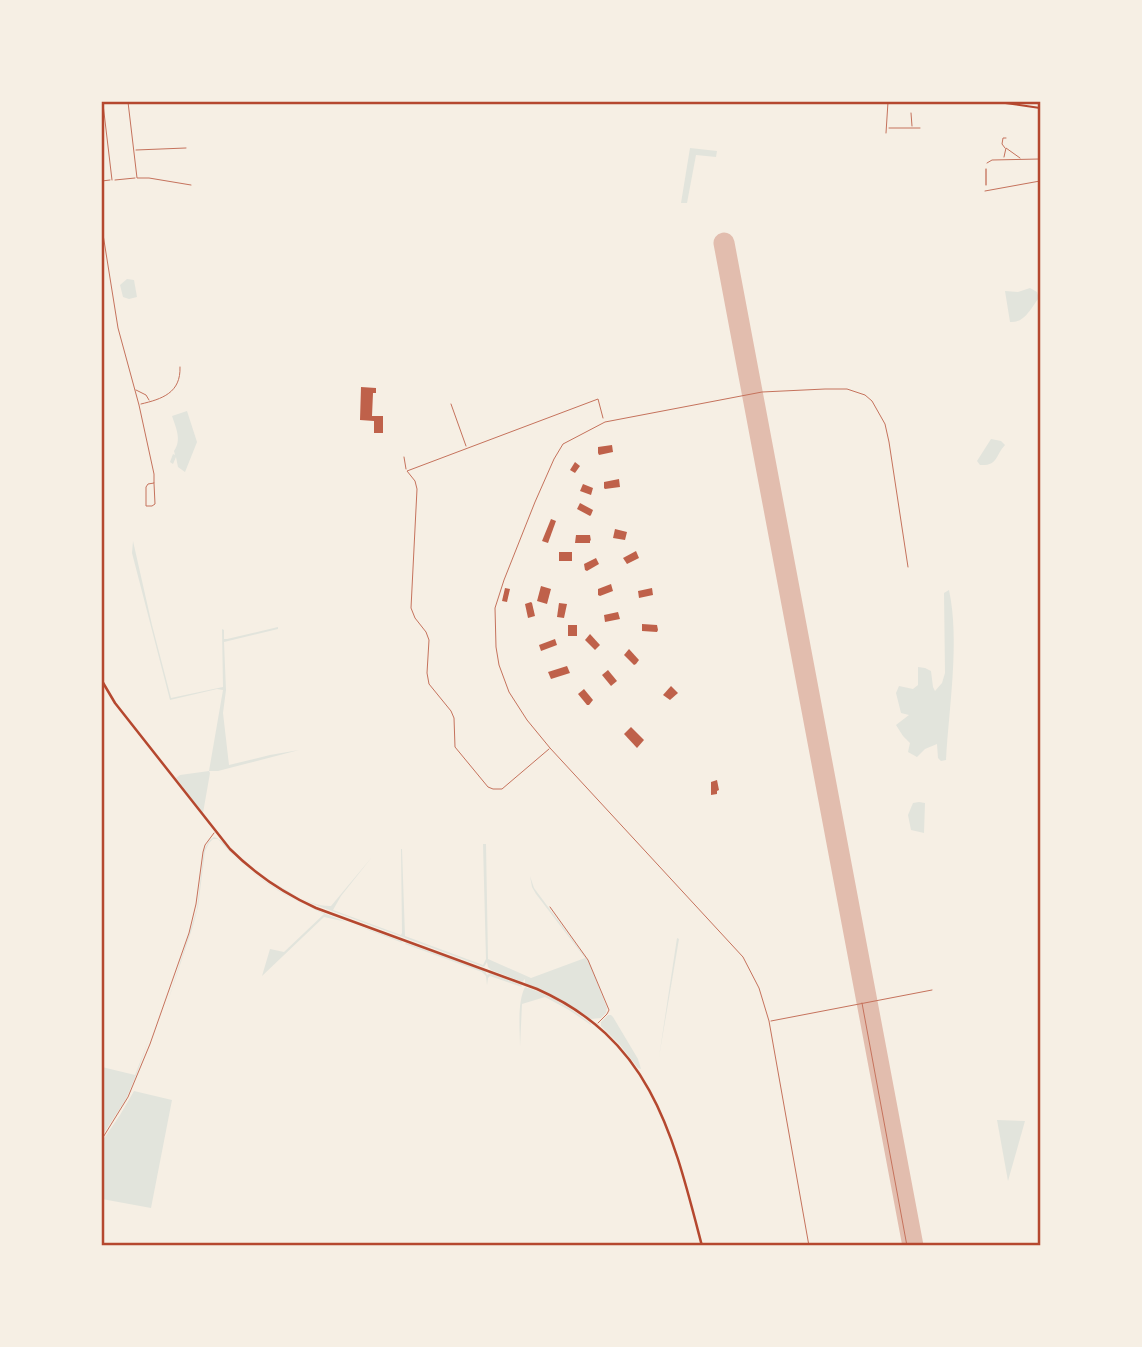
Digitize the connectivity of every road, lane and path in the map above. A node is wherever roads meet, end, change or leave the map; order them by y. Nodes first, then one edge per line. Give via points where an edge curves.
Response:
1 (117, 102) edge
2 (128, 102) edge
3 (888, 102) edge
4 (998, 102) edge
5 (1010, 102) edge
6 (102, 104) edge
7 (1040, 107) edge
8 (911, 113) dead end
9 (887, 128) junction
10 (912, 128) junction
11 (920, 128) dead end
12 (886, 133) dead end
13 (1006, 138) dead end
14 (186, 148) dead end
15 (1005, 148) junction
16 (134, 150) junction
17 (1004, 159) junction
18 (1021, 159) junction
19 (1041, 159) edge
20 (987, 163) joint
21 (137, 178) junction
22 (113, 180) junction
23 (102, 181) edge
24 (1041, 181) edge
25 (191, 185) dead end
26 (985, 191) joint
27 (102, 228) edge
28 (180, 367) dead end
29 (134, 390) junction
30 (149, 402) junction
31 (451, 404) dead end
32 (139, 405) junction
33 (603, 418) dead end
34 (466, 448) junction
35 (404, 457) dead end
36 (407, 471) junction
37 (154, 483) junction
38 (102, 500) edge
39 (102, 504) edge
40 (908, 567) dead end
41 (102, 681) edge
42 (549, 749) dead end
43 (216, 832) junction
44 (550, 907) dead end
45 (932, 990) dead end
46 (862, 1003) junction
47 (769, 1021) junction
48 (596, 1025) junction
49 (102, 1139) edge
50 (702, 1245) edge
51 (809, 1245) edge
52 (907, 1245) edge

1 - 6 street
2 - 16 street
3 - 9 street
4 - 5 main road
5 - 7 main road
6 - 22 street
8 - 10 street
9 - 10 street
9 - 12 street
10 - 11 street
13 - 15 street
14 - 16 street
15 - 17 street
15 - 18 street
16 - 21 street
17 - 18 street
17 - 20 street
18 - 19 street
20 - 26 path
21 - 22 street
21 - 25 street
22 - 23 street
24 - 26 street
27 - 29 street via 118,328
28 - 30 street via 174,389
29 - 30 street via 146,395
29 - 32 street
30 - 32 street
31 - 34 street
32 - 37 street
33 - 34 street via 598,399
34 - 36 street
35 - 36 street
36 - 42 street via 417,489 411,610 429,639 429,684 454,718 455,747 495,790 505,787
37 - 37 street via 146,487 146,506 155,504
38 - 39 street
40 - 47 street via 889,442 872,401 847,389 762,392 605,422 564,444 535,502 499,594 496,647 515,702 550,748 743,957
41 - 43 main road
43 - 48 main road via 259,876 296,898 537,989
43 - 49 street via 203,852 191,926 150,1044 128,1097
44 - 48 street via 593,968 609,1010
45 - 46 street
46 - 47 street
46 - 52 street
47 - 51 street
48 - 50 main road via 630,1060 657,1104 678,1157

